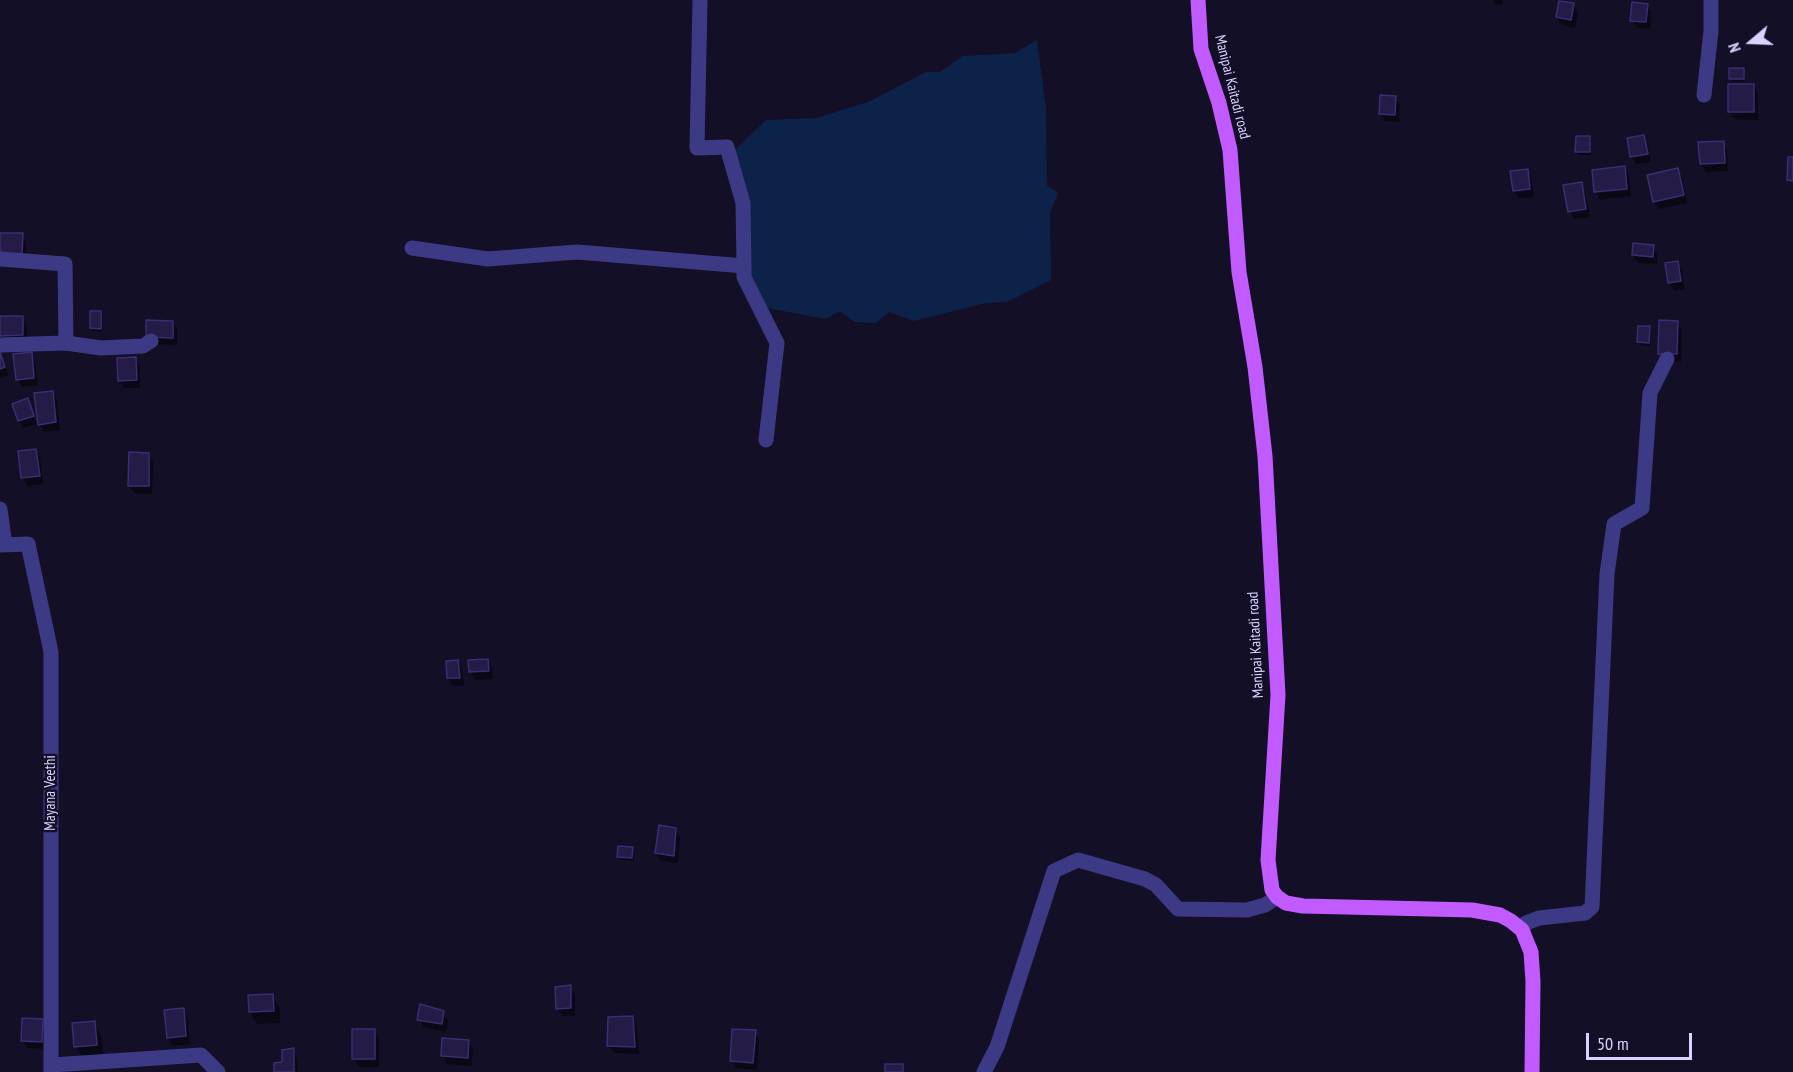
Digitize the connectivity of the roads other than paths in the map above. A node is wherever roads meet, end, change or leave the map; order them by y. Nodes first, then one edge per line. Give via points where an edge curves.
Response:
1 (700, 0) edge
2 (1198, 0) edge
3 (1711, 0) edge
4 (1704, 95) dead end
5 (412, 248) dead end
6 (0, 259) edge
7 (744, 266) junction
8 (152, 341) dead end
9 (66, 343) junction
10 (0, 345) edge
11 (1667, 359) dead end
12 (766, 440) dead end
13 (0, 509) edge
14 (2, 545) edge
15 (1277, 897) junction
16 (1522, 930) junction
17 (51, 1068) edge
18 (218, 1072) edge
19 (984, 1072) edge
20 (1532, 1072) edge

1 - 7 street via 697,148 727,147 743,202
2 - 15 main road, Manipai Kaitadi road via 1202,49 1230,150 1239,272 1265,456 1278,695 1268,860 1270,883
3 - 4 street
5 - 7 street via 488,259 577,252
6 - 9 street via 66,264
7 - 12 street via 744,277 777,343
8 - 9 street via 143,346 101,348
9 - 10 street
11 - 16 street via 1650,393 1642,508 1614,524 1608,564 1592,907 1585,913 1539,918 1526,923
13 - 14 street
14 - 17 street, Mayana Veethi via 28,544 51,652
15 - 16 main road via 1303,906 1472,910 1500,915
15 - 19 street via 1247,910 1178,909 1145,879 1078,860 1054,871 997,1047
16 - 20 main road via 1531,952
17 - 18 street via 201,1055

